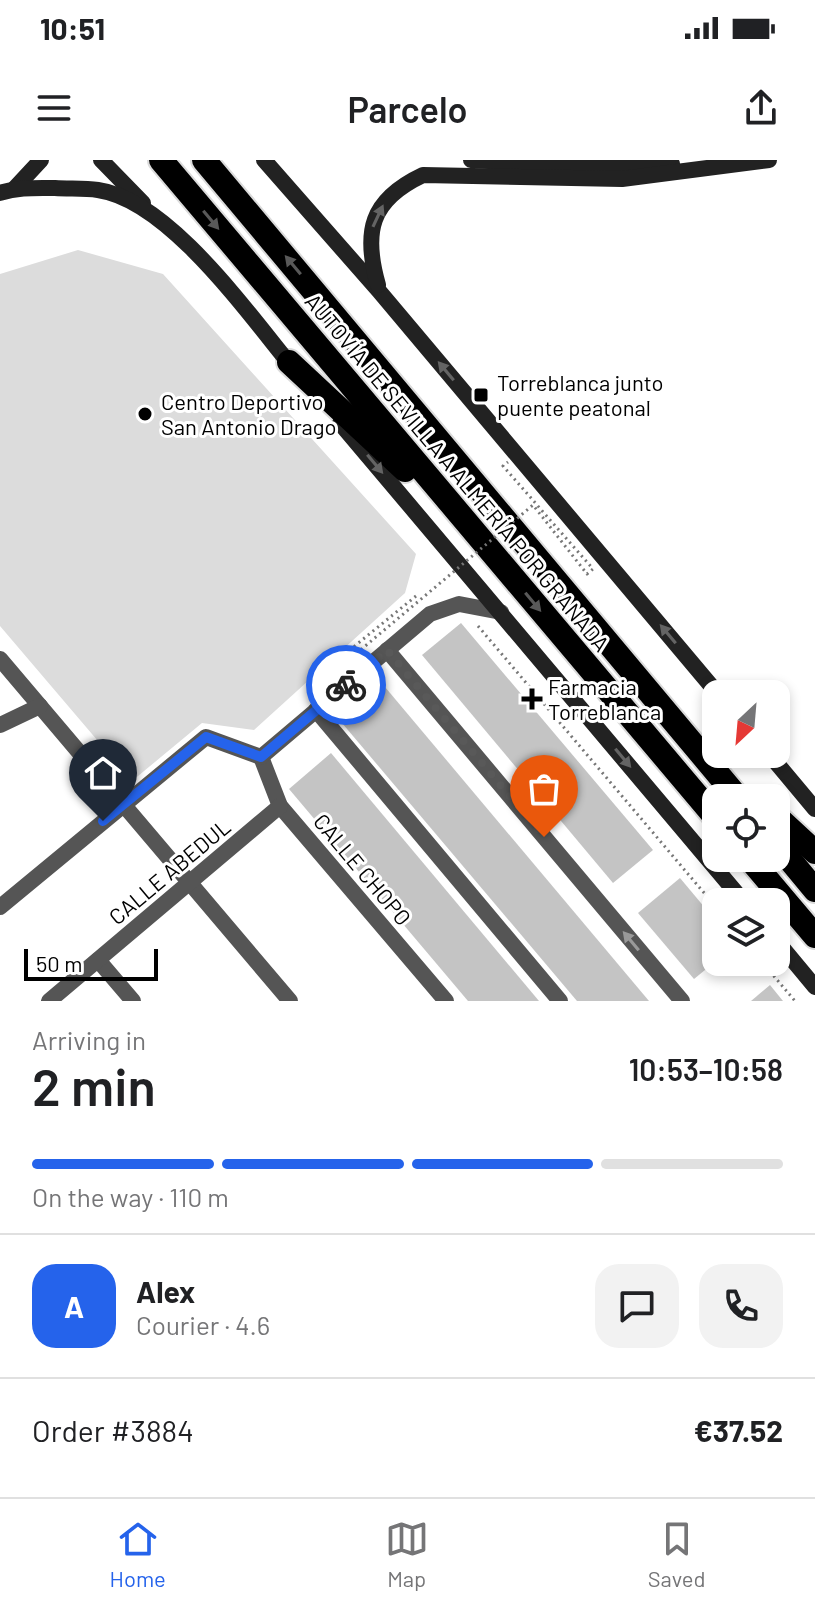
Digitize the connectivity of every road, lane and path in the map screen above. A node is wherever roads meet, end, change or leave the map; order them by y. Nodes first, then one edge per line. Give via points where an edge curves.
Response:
1 (41, 160) edge
2 (101, 160) edge
3 (161, 160) edge
4 (204, 160) edge
5 (264, 160) edge
6 (471, 160) edge
7 (766, 161) edge
8 (8, 191) edge
9 (161, 221) junction
10 (379, 291) junction
11 (289, 362) junction
12 (508, 462) dead end
13 (483, 542) junction
14 (416, 596) dead end
15 (459, 604) junction
16 (501, 612) junction
17 (387, 650) junction
18 (0, 659) edge
19 (706, 680) edge
20 (40, 706) junction
21 (316, 710) junction
22 (0, 725) edge
23 (682, 732) junction
24 (261, 757) junction
25 (781, 768) edge
26 (726, 784) edge
27 (740, 784) edge
28 (702, 801) edge
29 (124, 804) junction
30 (280, 806) junction
31 (815, 809) edge
32 (790, 829) edge
33 (815, 852) edge
34 (790, 860) edge
35 (761, 872) edge
36 (190, 882) junction
37 (732, 888) edge
38 (702, 890) edge
39 (815, 890) edge
40 (0, 907) edge
41 (815, 936) edge
42 (790, 957) edge
43 (98, 960) junction
44 (774, 976) edge
45 (815, 987) edge
46 (49, 1001) edge
47 (133, 1001) edge
48 (290, 1001) edge
49 (446, 1001) edge
50 (560, 1001) edge
51 (682, 1001) edge
52 (795, 1001) edge

1 - 8 street
2 - 9 street
3 -> 13 highway, AUTOVÍA DE SEVILLA A ALMERÍA POR GRANADA
23 -> 4 highway, AUTOVÍA DE SEVILLA A ALMERÍA POR GRANADA
5 - 10 street
6 - 7 street via 575,166
10 -> 7 street via 368,240 376,218 402,185 423,175 622,179
8 - 9 street via 99,190 131,201
9 - 11 street via 200,257
19 -> 10 street
11 - 13 highway
11 -> 16 street
12 - 14 path, bridge via 503,466 593,569 587,574 533,505 345,663 340,658
13 -> 28 highway, AUTOVÍA DE SEVILLA A ALMERÍA POR GRANADA
15 - 16 street
15 - 17 street via 430,614
15 - 38 path
16 -> 37 street
17 - 21 street
51 -> 17 street
18 - 20 street
20 - 22 street
20 - 29 street
21 - 24 street
21 - 50 street
23 - 26 highway, AUTOVÍA DE SEVILLA A ALMERÍA POR GRANADA
23 - 27 highway
24 - 29 street via 206,737
24 - 30 street, CALLE CHOPO
25 - 31 street
29 - 36 street
29 - 40 street
30 - 36 street, CALLE ABEDUL
30 - 49 street, CALLE CHOPO
32 - 33 highway
34 - 39 highway
35 - 41 highway
36 - 43 street, CALLE ABEDUL
36 - 48 street
42 - 45 street
43 - 46 street, CALLE ABEDUL
43 - 47 street
44 - 52 path

